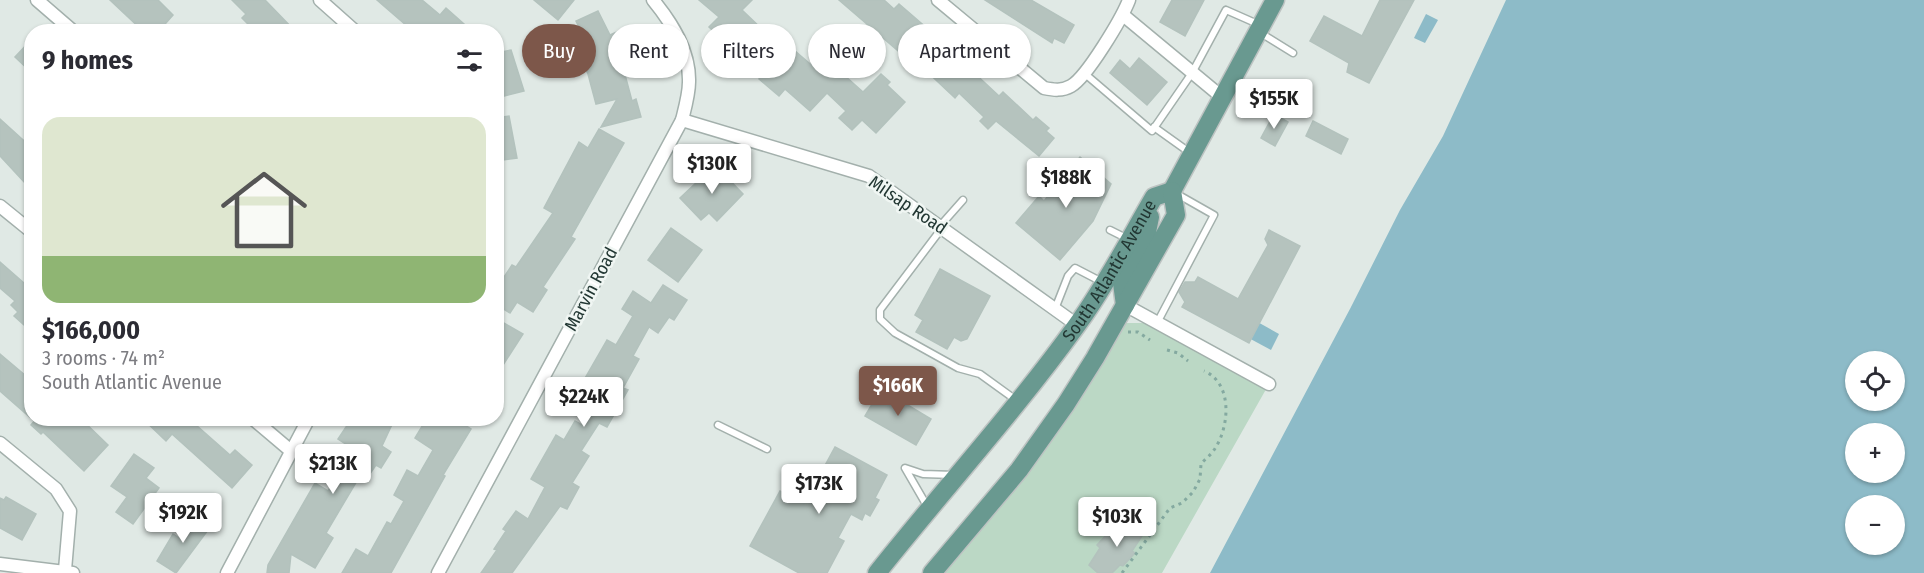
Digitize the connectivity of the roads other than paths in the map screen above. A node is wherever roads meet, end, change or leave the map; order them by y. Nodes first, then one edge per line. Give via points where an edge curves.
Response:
1 (36, 0) edge
2 (320, 0) edge
3 (653, 0) edge
4 (938, 0) edge
5 (1129, 0) edge
6 (1275, 0) edge
7 (1123, 15) junction
8 (64, 24) edge
9 (347, 24) edge
10 (1260, 29) junction
11 (1293, 53) dead end
12 (1192, 72) junction
13 (1083, 73) junction
14 (1223, 98) junction
15 (682, 120) junction
16 (1154, 127) junction
17 (1192, 154) junction
18 (1163, 194) junction
19 (963, 200) dead end
20 (0, 206) edge
21 (24, 226) edge
22 (941, 227) junction
23 (1110, 230) dead end
24 (1130, 240) junction
25 (1105, 284) junction
26 (1125, 305) junction
27 (1055, 309) junction
28 (1156, 323) junction
29 (1077, 325) junction
30 (1269, 384) dead end
31 (1018, 402) junction
32 (718, 425) dead end
33 (261, 426) edge
34 (305, 426) edge
35 (0, 443) edge
36 (767, 449) dead end
37 (291, 451) junction
38 (957, 476) junction
39 (929, 509) junction
40 (0, 564) edge
41 (21, 570) edge
42 (69, 572) edge
43 (227, 573) edge
44 (438, 573) edge
45 (877, 573) edge
46 (932, 573) edge

1 - 8 street
2 - 9 street
3 - 15 street, Marvin Road via 670,20 684,49 689,82
4 - 13 street via 1044,88 1061,90 1073,85
5 - 7 street
6 - 10 main road
7 - 12 street
7 - 13 street
10 - 11 lane
10 - 12 lane via 1226,10
10 - 14 main road
12 - 14 street
12 - 16 lane
13 - 16 lane via 1152,131
14 - 17 main road
15 - 22 street, Milsap Road via 868,176
15 - 44 street, Marvin Road
16 - 17 lane
17 - 18 main road
18 - 24 main road, South Atlantic Avenue
18 - 26 main road, South Atlantic Avenue via 1176,215
18 - 28 lane via 1214,215
19 - 22 lane
20 - 21 street
22 - 27 street, Milsap Road
22 - 31 lane via 880,310 880,319 895,333 958,368 980,374
23 - 24 lane
24 - 25 main road, South Atlantic Avenue
25 - 27 lane via 1075,268
25 - 29 main road, South Atlantic Avenue
26 - 28 street
26 - 46 main road, South Atlantic Avenue via 1066,404 1019,470
27 - 29 street, Milsap Road
28 - 30 street
29 - 31 main road, South Atlantic Avenue
31 - 38 main road, South Atlantic Avenue
32 - 36 lane
33 - 37 street
34 - 37 street
35 - 42 street via 56,489 70,511
37 - 43 street
38 - 39 main road, South Atlantic Avenue
38 - 39 lane via 923,474 904,468
39 - 45 main road, South Atlantic Avenue
40 - 41 street
41 - 42 street

